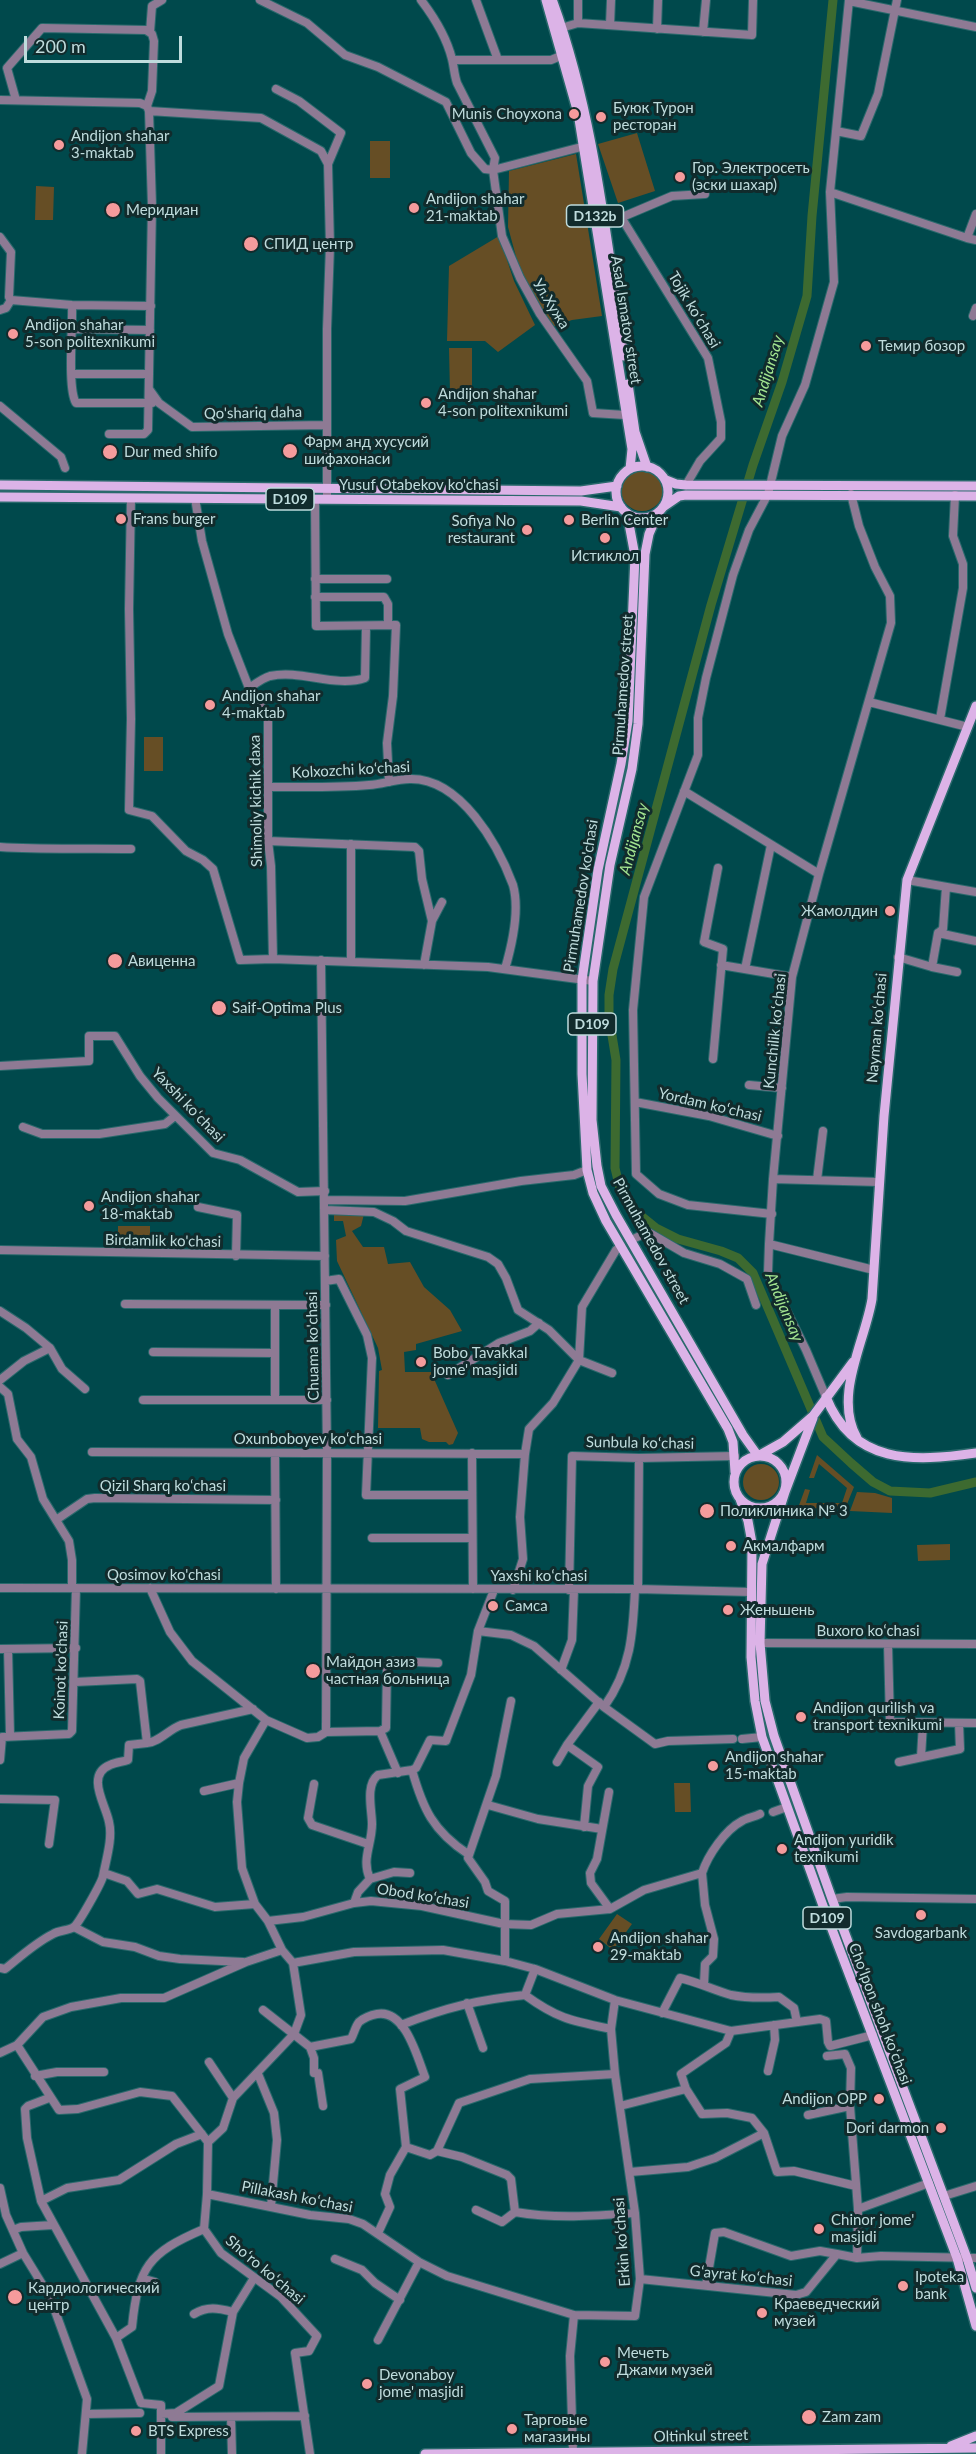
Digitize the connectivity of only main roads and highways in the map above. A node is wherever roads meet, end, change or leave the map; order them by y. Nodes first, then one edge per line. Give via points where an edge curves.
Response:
1 (546, 0) edge
2 (552, 0) edge
3 (559, 29) junction
4 (587, 145) junction
5 (623, 375) junction
6 (647, 467) junction
7 (630, 469) junction
8 (666, 480) junction
9 (0, 485) edge
10 (617, 486) junction
11 (976, 486) edge
12 (769, 489) junction
13 (729, 490) junction
14 (976, 496) edge
15 (0, 497) edge
16 (624, 510) junction
17 (661, 510) junction
18 (976, 706) edge
19 (593, 981) joint
20 (853, 1362) junction
21 (826, 1397) junction
22 (813, 1416) junction
23 (857, 1438) junction
24 (976, 1454) edge
25 (758, 1456) junction
26 (735, 1472) junction
27 (785, 1492) junction
28 (740, 1499) junction
29 (832, 1899) junction
30 (822, 1903) junction
31 (967, 2258) edge
32 (976, 2288) edge
33 (976, 2326) edge
34 (976, 2436) edge
35 (947, 2448) junction
36 (976, 2448) edge
37 (795, 2452) edge
38 (425, 2454) edge
39 (450, 2454) edge

1 - 3 main road, Asad Ismatov street / D132b
2 - 3 main road, Asad Ismatov street / D132b
3 - 4 main road, Asad Ismatov street / D132b
3 - 4 main road, Asad Ismatov street / D132b via 585,113
4 - 5 main road, Asad Ismatov street / D132b
5 - 6 main road, Asad Ismatov street / D132b
5 - 7 main road, Asad Ismatov street / D132b via 632,449
6 - 7 main road
6 - 8 main road
7 - 10 main road
8 - 13 main road
8 - 17 main road, D109 via 668,494
9 - 10 main road, Yusuf Otabekov ko'chasi / D109 via 581,491
10 - 16 main road, D109 via 616,494
11 - 12 main road
12 - 13 main road
12 - 14 main road
13 - 17 main road via 679,496
15 - 16 main road, Yusuf Otabekov ko'chasi / D109 via 588,502
16 - 17 main road, D109 via 642,518
16 - 26 main road, Pirmuhamedov ko'chasi / D109 via 635,556 628,722 598,870 582,980 587,1170 592,1193 728,1429
17 - 19 main road, Pirmuhamedov ko'chasi / D109 via 649,534 645,554 638,724 610,865
18 - 20 main road, Nayman koʻchasi via 907,880 874,1270 868,1316
19 - 25 main road, Pirmuhamedov street / D109 via 592,1120 601,1186
20 - 21 main road
20 - 23 main road via 849,1413
21 - 22 main road
21 - 23 main road via 834,1416
22 - 25 main road via 783,1442
22 - 27 main road, Choʻlpon shoh koʻchasi
23 - 24 main road via 892,1456
25 - 26 main road via 744,1461
25 - 27 main road, D109 via 782,1466 786,1474
26 - 28 main road, D109 via 734,1486
27 - 28 main road via 773,1505 764,1508 755,1508
27 - 29 main road, Choʻlpon shoh koʻchasi / D109 via 762,1564 763,1687 774,1736
28 - 30 main road, Choʻlpon shoh koʻchasi / D109 via 752,1543 752,1672 762,1737
29 - 30 main road
29 - 31 main road, Choʻlpon shoh koʻchasi / D109
30 - 31 main road, Choʻlpon shoh koʻchasi / D109 via 929,2183
31 - 32 main road, Choʻlpon shoh koʻchasi / D109
31 - 33 main road, Choʻlpon shoh koʻchasi / D109
34 - 35 main road
35 - 36 main road, Oltinkul street
35 - 37 main road, Oltinkul street
37 - 39 main road, Oltinkul street
38 - 39 main road, Oltinkul street

